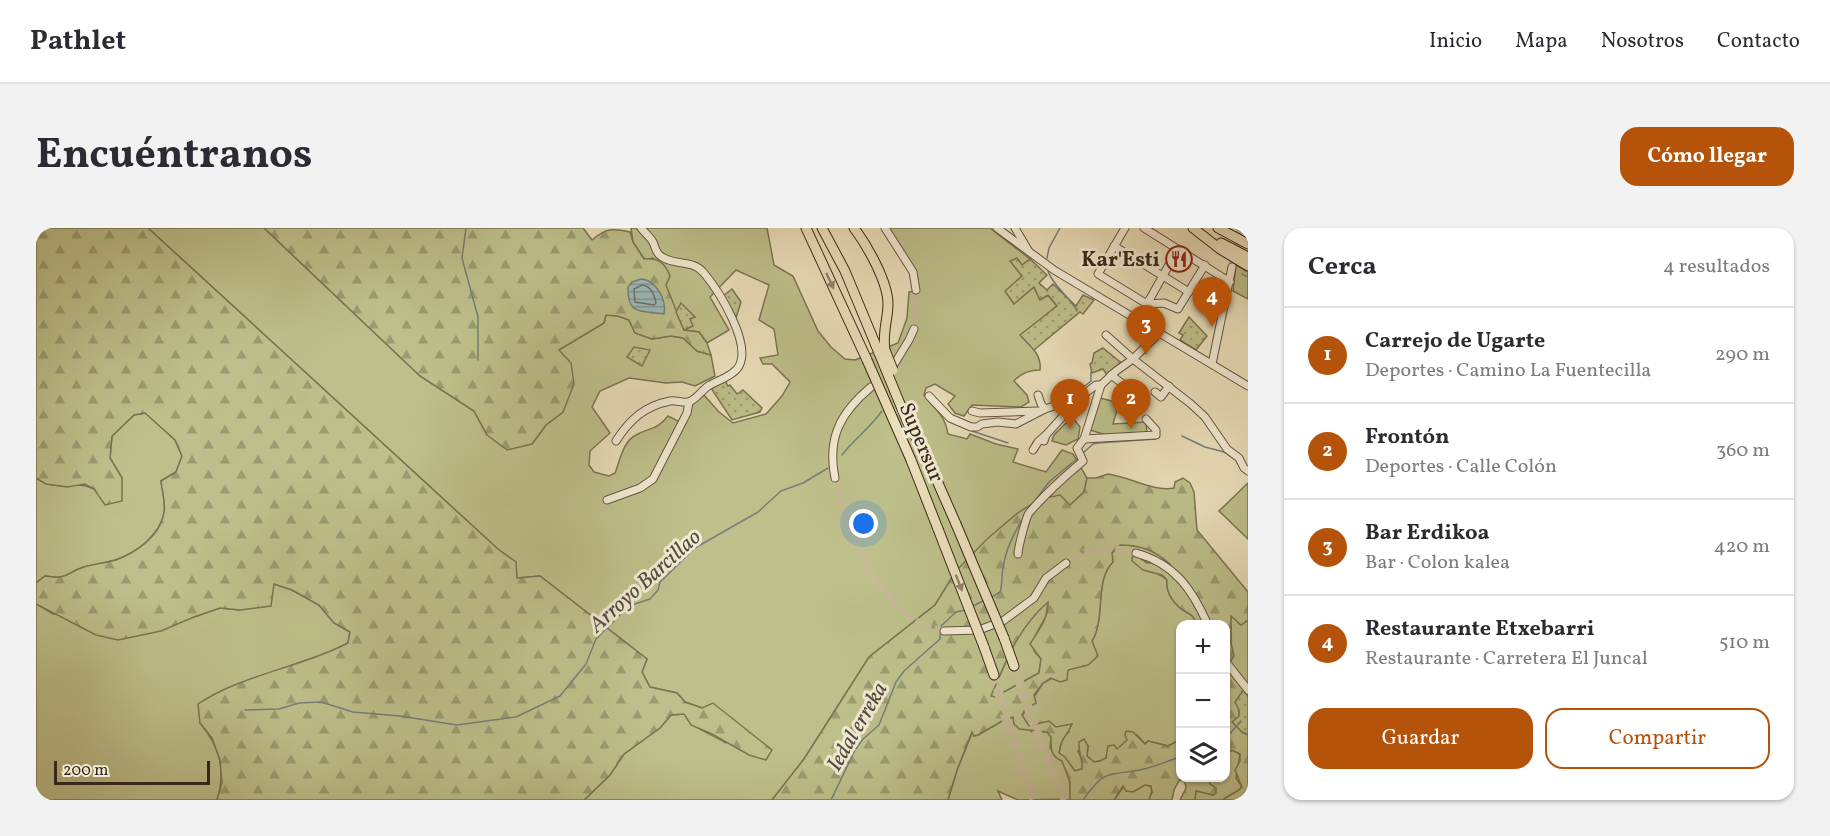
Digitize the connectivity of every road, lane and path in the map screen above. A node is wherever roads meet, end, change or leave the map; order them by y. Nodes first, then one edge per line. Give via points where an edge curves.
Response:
1 (641, 228) edge
2 (806, 228) edge
3 (822, 228) edge
4 (854, 228) edge
5 (885, 228) edge
6 (998, 228) edge
7 (1015, 228) edge
8 (1021, 228) edge
9 (1125, 228) edge
10 (1144, 228) edge
11 (1195, 228) edge
12 (1218, 228) edge
13 (1021, 240) junction
14 (1248, 244) edge
15 (1114, 246) junction
16 (1178, 249) junction
17 (1031, 255) junction
18 (1248, 257) edge
19 (1205, 265) junction
20 (1248, 266) edge
21 (1232, 267) tunnel mouth
22 (1163, 276) junction
23 (1230, 282) junction
24 (916, 290) tunnel mouth
25 (1189, 292) junction
26 (1147, 304) junction
27 (914, 328) tunnel mouth
28 (1159, 333) junction
29 (1106, 335) dead end
30 (1215, 350) junction
31 (882, 352) junction
32 (1198, 356) junction
33 (1133, 359) junction
34 (895, 363) dead end
35 (1212, 364) junction
36 (1111, 375) junction
37 (1124, 384) dead end
38 (1101, 385) junction
39 (1169, 386) junction
40 (1248, 386) edge
41 (871, 387) dead end
42 (1155, 392) dead end
43 (1038, 395) dead end
44 (1081, 395) junction
45 (929, 396) dead end
46 (689, 402) junction
47 (1043, 410) junction
48 (972, 411) dead end
49 (1146, 419) dead end
50 (1084, 439) junction
51 (616, 441) dead end
52 (1033, 450) dead end
53 (1248, 471) edge
54 (834, 478) tunnel mouth
55 (607, 500) dead end
56 (1136, 553) tunnel mouth
57 (1018, 554) dead end
58 (1066, 563) tunnel mouth
59 (1206, 620) edge
60 (944, 631) tunnel mouth
61 (1014, 666) tunnel mouth
62 (1230, 667) edge
63 (994, 675) tunnel mouth
64 (1248, 690) edge
65 (1248, 796) edge
66 (1244, 800) edge

1 - 46 street via 653,241 658,255 691,264 705,274 732,316 740,338 738,368
2 -> 63 highway, Supersur, bridge via 911,460
3 - 31 highway
4 - 31 highway via 888,293
5 - 24 street via 913,272
6 - 17 street
7 - 13 street
8 - 13 street
9 - 15 street
10 - 16 street
11 - 18 highway
11 - 20 highway
12 - 14 highway
13 - 17 street
15 - 22 street
15 - 26 street via 1098,274
16 - 19 street
16 - 22 street
17 - 28 street
19 - 23 street
19 - 25 street
21 - 23 street
22 - 25 street
22 - 26 street
23 - 30 street
25 - 26 street via 1178,309 1164,303
27 - 34 street
28 - 32 street
28 - 33 street
29 - 33 street
30 - 32 street
30 - 35 street
31 - 61 highway, Supersur, bridge
32 - 35 street
33 - 36 street
33 - 39 street via 1150,377
35 - 40 street
36 - 37 street
36 - 38 street
38 - 44 street
38 - 50 street
39 - 42 street via 1161,397
39 - 53 street via 1205,417
41 - 54 street via 851,404 837,429 832,454
43 - 47 street
44 - 47 street via 1071,394 1058,405
44 - 52 street
45 - 47 street via 950,417 971,427 998,422 1017,424
46 - 51 street via 672,400 647,409 635,416
46 - 55 street via 652,479 640,488
47 - 48 street
49 - 50 street via 1156,435
50 - 57 street via 1077,448 1083,461 1029,513
56 - 59 street via 1173,572 1195,596
58 - 60 street via 1046,578 1034,598 1003,621 979,630
62 - 64 street
65 - 66 street

